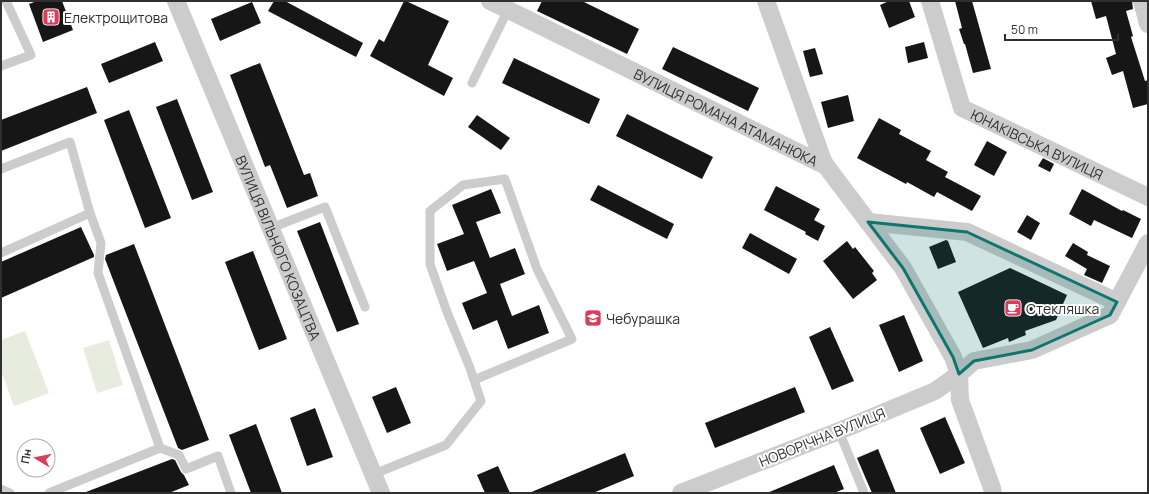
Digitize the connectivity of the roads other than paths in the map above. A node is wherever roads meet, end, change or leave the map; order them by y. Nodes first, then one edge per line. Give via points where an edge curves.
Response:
1 (6, 1) edge
2 (176, 1) edge
3 (490, 1) edge
4 (766, 1) edge
5 (930, 1) edge
6 (1142, 1) edge
7 (508, 10) junction
8 (1148, 24) edge
9 (1, 66) edge
10 (472, 83) dead end
11 (826, 166) junction
12 (1, 169) edge
13 (1148, 197) edge
14 (90, 213) junction
15 (868, 222) junction
16 (271, 228) junction
17 (1148, 242) edge
18 (1, 253) edge
19 (365, 307) dead end
20 (1114, 308) junction
21 (958, 374) junction
22 (474, 380) junction
23 (839, 431) junction
24 (160, 448) junction
25 (374, 474) junction
26 (1, 489) edge
27 (10, 493) edge
28 (49, 493) edge
29 (231, 493) edge
30 (381, 493) edge
31 (681, 493) edge
32 (864, 493) edge
33 (992, 493) edge

1 - 9 lane via 31,55
2 - 16 street, ВУЛИЦЯ ВІЛЬНОГО КОЗАЦТВА
3 - 7 street, ВУЛИЦЯ РОМАНА АТАМАНЮКА
4 - 11 street
5 - 13 street, ЮНАКІВСЬКА ВУЛИЦЯ via 962,108
6 - 8 street
7 - 10 lane
7 - 11 street, ВУЛИЦЯ РОМАНА АТАМАНЮКА
11 - 15 street, ВУЛИЦЯ РОМАНА АТАМАНЮКА
12 - 14 lane via 70,142
14 - 18 lane
14 - 24 lane via 101,243 98,273
15 - 20 street via 967,232
15 - 21 street, ВУЛИЦЯ РОМАНА АТАМАНЮКА via 903,268 953,357
16 - 19 lane via 325,207
16 - 25 street, ВУЛИЦЯ ВІЛЬНОГО КОЗАЦТВА
17 - 20 street
20 - 21 street via 1032,350 974,361
21 - 23 street, НОВОРІЧНА ВУЛИЦЯ via 935,391
21 - 33 street, ВУЛИЦЯ РОМАНА АТАМАНЮКА via 960,400
22 - 22 lane via 430,264 430,211 463,185 505,179 538,269 572,339
22 - 25 lane via 481,401 446,445
23 - 31 street, НОВОРІЧНА ВУЛИЦЯ
23 - 32 lane
24 - 28 lane
24 - 29 lane via 179,455 186,469 218,456
25 - 30 street, ВУЛИЦЯ ВІЛЬНОГО КОЗАЦТВА
26 - 27 lane

